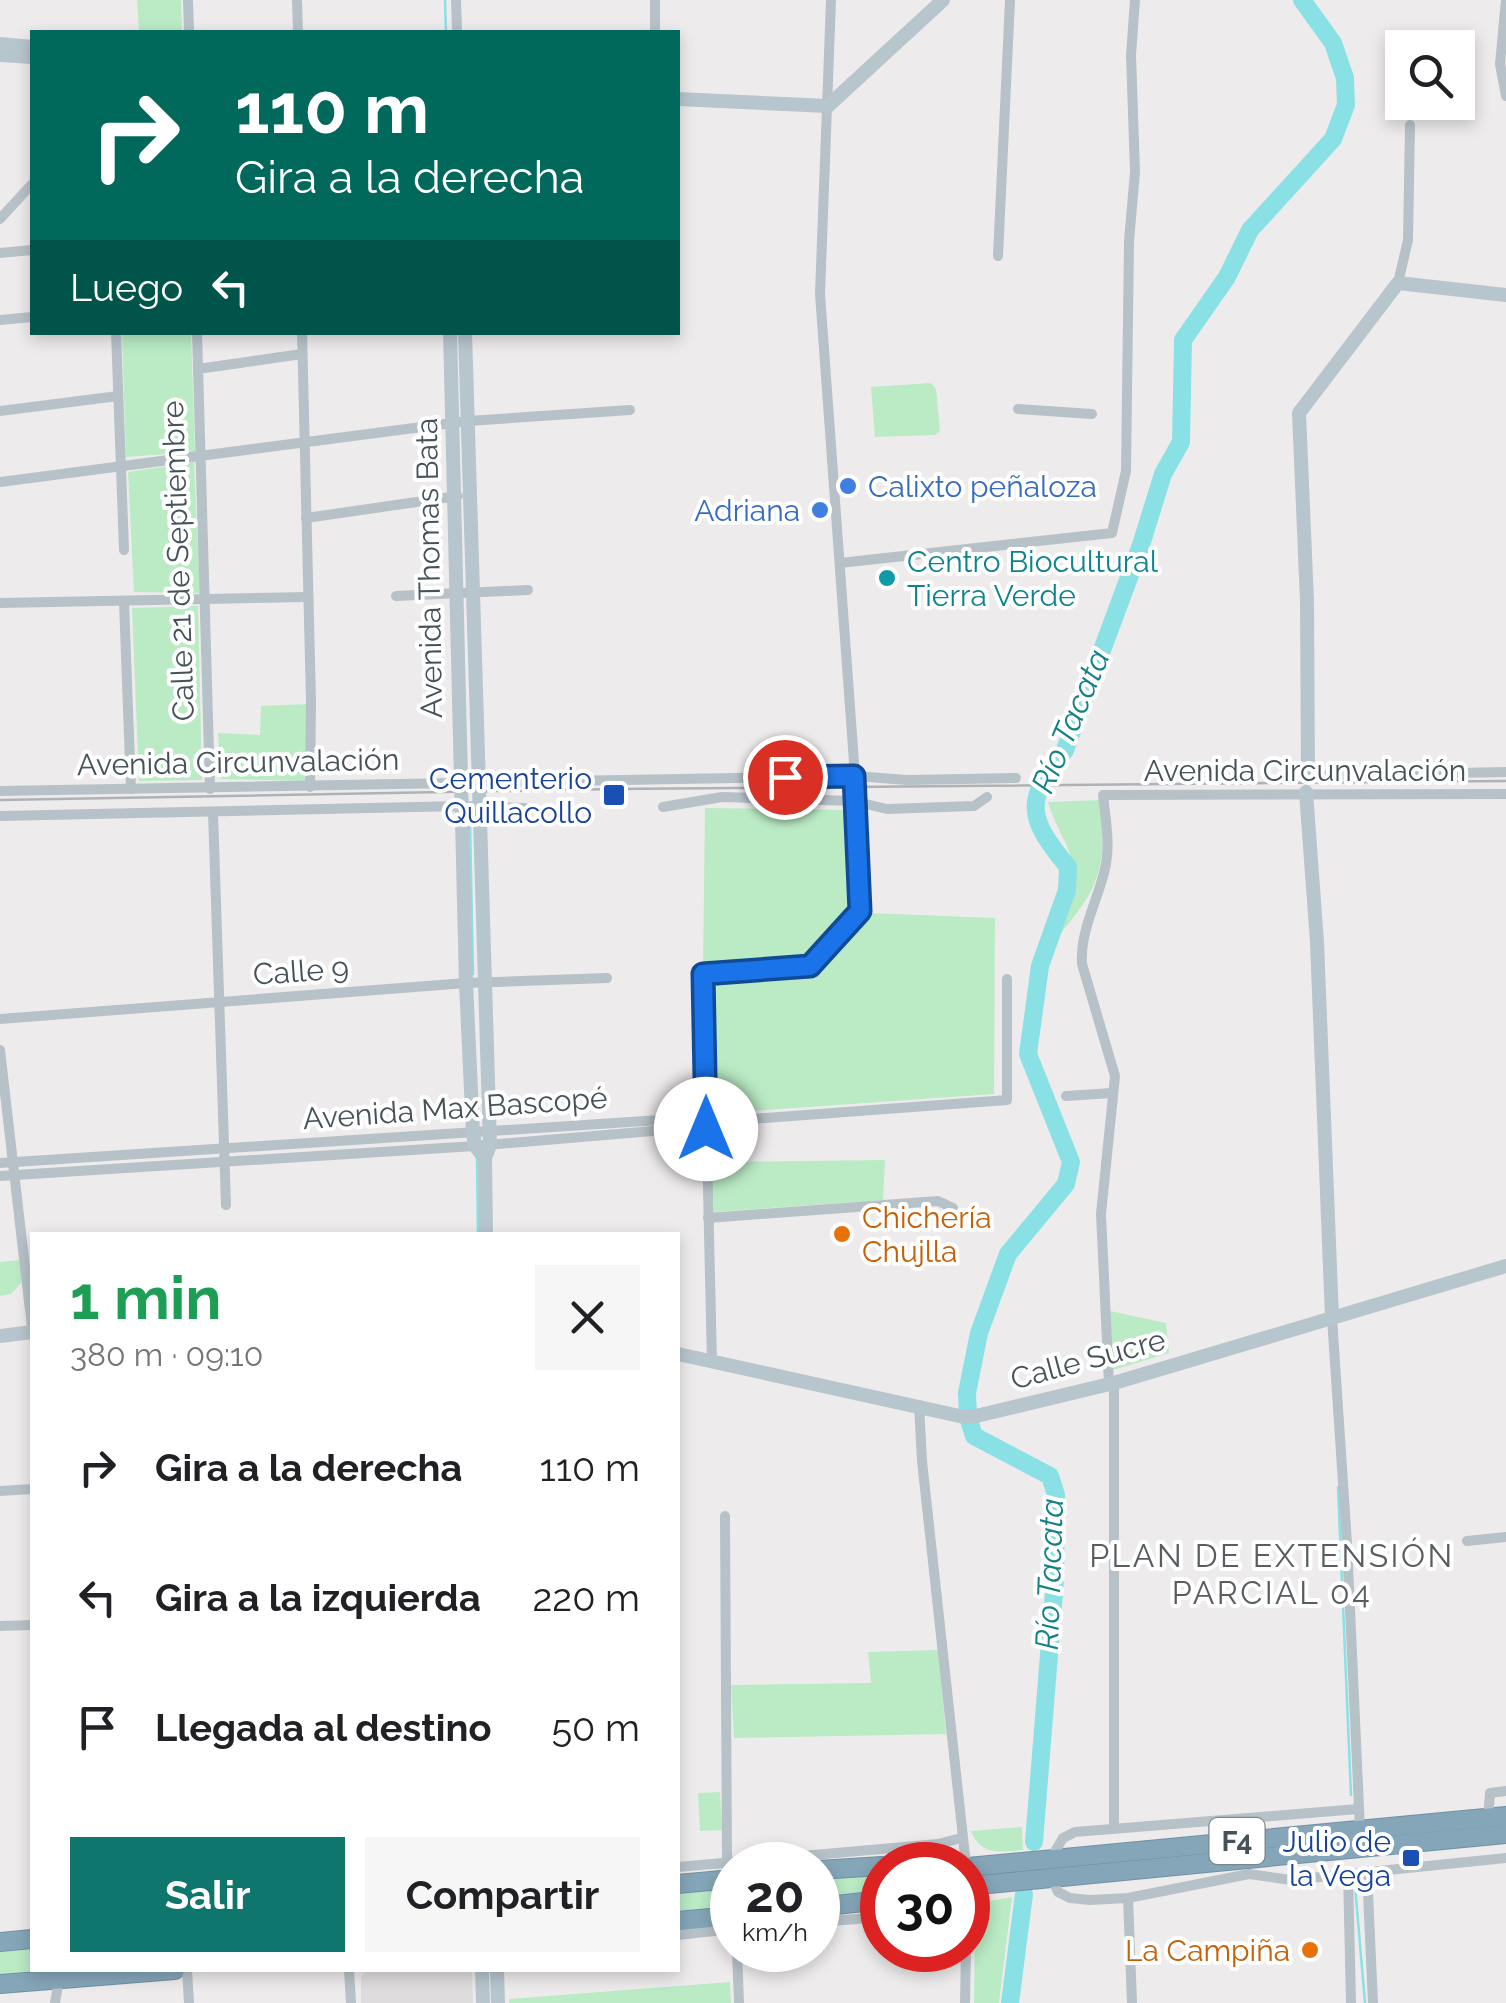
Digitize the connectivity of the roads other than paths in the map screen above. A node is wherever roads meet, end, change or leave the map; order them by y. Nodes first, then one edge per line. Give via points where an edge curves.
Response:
1 (188, 0) edge
2 (297, 0) edge
3 (456, 0) edge
4 (655, 0) edge
5 (831, 0) edge
6 (943, 0) edge
7 (1010, 0) edge
8 (1135, 0) edge
9 (1506, 0) edge
10 (189, 30) edge
11 (298, 30) edge
12 (457, 30) edge
13 (655, 30) edge
14 (0, 44) edge
15 (30, 47) edge
16 (0, 54) edge
17 (30, 57) edge
18 (1506, 96) edge
19 (680, 99) edge
20 (828, 106) junction
21 (1410, 126) dead end
22 (30, 186) edge
23 (0, 218) edge
24 (30, 250) edge
25 (0, 253) edge
26 (998, 256) dead end
27 (1398, 283) junction
28 (1506, 295) edge
29 (30, 316) edge
30 (0, 320) edge
31 (116, 335) edge
32 (197, 335) edge
33 (302, 335) edge
34 (450, 335) edge
35 (466, 335) edge
36 (302, 354) junction
37 (198, 369) junction
38 (118, 396) junction
39 (1018, 409) dead end
40 (630, 410) dead end
41 (0, 411) edge
42 (1092, 414) dead end
43 (460, 422) junction
44 (304, 443) junction
45 (200, 456) junction
46 (120, 466) junction
47 (0, 482) edge
48 (464, 495) junction
49 (306, 518) junction
50 (124, 550) dead end
51 (840, 563) junction
52 (528, 590) dead end
53 (466, 594) junction
54 (308, 596) junction
55 (396, 596) dead end
56 (206, 599) junction
57 (124, 602) junction
58 (0, 603) edge
59 (1506, 772) edge
60 (854, 776) junction
61 (1016, 778) dead end
62 (462, 782) junction
63 (480, 782) junction
64 (1308, 784) junction
65 (310, 787) junction
66 (131, 789) junction
67 (210, 789) junction
68 (0, 791) edge
69 (1506, 794) edge
70 (988, 797) dead end
71 (853, 801) junction
72 (462, 806) junction
73 (480, 806) junction
74 (525, 808) dead end
75 (663, 808) dead end
76 (213, 812) junction
77 (0, 816) edge
78 (607, 978) dead end
79 (1007, 979) dead end
80 (482, 982) junction
81 (466, 984) junction
82 (219, 1003) junction
83 (0, 1020) edge
84 (0, 1050) edge
85 (1112, 1092) junction
86 (1066, 1096) dead end
87 (706, 1123) junction
88 (482, 1143) junction
89 (224, 1154) junction
90 (9, 1167) edge
91 (0, 1176) edge
92 (226, 1206) dead end
93 (953, 1208) dead end
94 (708, 1218) junction
95 (486, 1232) edge
96 (1506, 1266) edge
97 (30, 1316) edge
98 (1332, 1318) junction
99 (30, 1330) edge
100 (0, 1336) edge
101 (680, 1355) edge
102 (712, 1363) junction
103 (1111, 1384) junction
104 (919, 1405) junction
105 (30, 1488) edge
106 (0, 1491) edge
107 (724, 1516) dead end
108 (1506, 1537) edge
109 (1467, 1540) dead end
110 (30, 1625) edge
111 (0, 1626) edge
112 (1506, 1791) edge
113 (1358, 1809) junction
114 (1497, 1817) edge
115 (1114, 1826) junction
116 (1360, 1830) junction
117 (1506, 1834) edge
118 (962, 1838) junction
119 (730, 1842) edge
120 (963, 1842) edge
121 (840, 1856) edge
122 (1506, 1858) edge
123 (680, 1867) edge
124 (1050, 1868) junction
125 (710, 1869) edge
126 (1368, 1871) junction
127 (1348, 1872) junction
128 (990, 1874) edge
129 (710, 1875) edge
130 (680, 1883) edge
131 (1128, 1898) junction
132 (710, 1918) edge
133 (680, 1921) edge
134 (710, 1931) edge
135 (680, 1935) edge
136 (30, 1939) edge
137 (0, 1942) edge
138 (146, 1972) edge
139 (187, 1972) edge
140 (349, 1972) edge
141 (482, 1972) edge
142 (497, 1972) edge
143 (738, 1972) edge
144 (965, 1972) edge
145 (59, 1978) junction
146 (0, 1984) edge
147 (54, 2003) edge
148 (189, 2003) edge
149 (351, 2003) edge
150 (483, 2003) edge
151 (498, 2003) edge
152 (739, 2003) edge
153 (964, 2003) edge
154 (1132, 2003) edge
155 (1351, 2003) edge
156 (1372, 2003) edge

1 - 10 street
2 - 11 street
3 - 12 street
4 - 13 street
5 - 20 street
6 - 20 main road
7 - 26 street
8 - 51 street via 1126,471 1112,533
9 - 18 street via 1500,64
14 - 15 main road
16 - 17 main road
19 - 20 main road
20 - 51 street via 820,294
21 - 27 street via 1408,240
22 - 23 street
24 - 25 street
27 - 28 main road
27 - 64 main road via 1299,413
29 - 30 street
31 - 38 street
32 - 37 street, Calle 21 de Septiembre
33 - 36 street
34 - 43 main road, Avenida Thomas Bata
35 - 43 main road, Avenida Thomas Bata
36 - 37 street
36 - 44 street
37 - 45 street, Calle 21 de Septiembre
38 - 41 street
38 - 46 street
39 - 42 street
40 - 43 street
43 - 44 street
43 - 48 main road, Avenida Thomas Bata
44 - 45 street
44 - 49 street
45 - 46 street
45 - 56 street, Calle 21 de Septiembre
46 - 47 street
46 - 50 street
48 - 49 street
48 - 53 main road, Avenida Thomas Bata
49 - 54 street
51 - 60 street
52 - 53 street
53 - 55 street
53 - 62 main road, Avenida Thomas Bata
53 - 63 main road, Avenida Thomas Bata
54 - 56 street
54 - 65 street
56 - 57 street
56 - 67 street, Calle 21 de Septiembre
57 - 58 street
57 - 66 street
59 - 64 street, Avenida Circunvalación
60 - 61 street, Avenida Circunvalación
60 - 63 street, Avenida Circunvalación
60 - 71 street
62 - 63 street, Avenida Circunvalación
62 - 65 street, Avenida Circunvalación
62 - 72 main road, Avenida Thomas Bata
63 - 73 main road, Avenida Thomas Bata
64 - 69 street, Avenida Circunvalación
64 - 85 street, Avenida Circunvalación via 1103,795 1105,870 1081,945 1116,1076
64 - 98 main road
65 - 67 street, Avenida Circunvalación
66 - 67 street, Avenida Circunvalación
66 - 68 street, Avenida Circunvalación
70 - 71 street via 974,806 887,809
71 - 75 street via 722,797
71 - 87 street via 860,911 810,966 703,974
72 - 73 street, Avenida Circunvalación
72 - 76 street, Avenida Circunvalación
72 - 81 main road, Avenida Thomas Bata
73 - 74 street, Avenida Circunvalación
73 - 80 main road, Avenida Thomas Bata
76 - 77 street, Avenida Circunvalación
76 - 82 street
78 - 80 street, Calle 9
79 - 87 street, Avenida Max Bascopé via 1007,1100
80 - 81 street, Calle 9
80 - 88 main road, Avenida Thomas Bata
81 - 82 street, Calle 9
81 - 88 main road, Avenida Thomas Bata
82 - 83 street, Calle 9
82 - 89 street
84 - 90 street
85 - 86 street
85 - 103 street via 1100,1214
87 - 88 street, Avenida Max Bascopé
87 - 94 street
88 - 89 street, Avenida Max Bascopé
88 - 95 main road, Avenida Thomas Bata
89 - 90 street, Avenida Max Bascopé
89 - 92 street
90 - 91 street, Avenida Max Bascopé
90 - 97 street
93 - 94 street via 938,1201
94 - 102 street
96 - 98 main road, Calle Sucre
98 - 103 main road, Calle Sucre
98 - 113 street
99 - 100 main road
101 - 102 main road, Calle Sucre
102 - 104 main road, Calle Sucre
103 - 104 main road, Calle Sucre via 970,1417
103 - 115 street
104 - 118 street
105 - 106 street
107 - 119 street
108 - 109 street
110 - 111 street
112 - 114 street via 1490,1792
113 - 115 street
113 - 116 street
114 - 116 highway, F4
115 - 124 street via 1063,1838
116 - 124 highway, F4
117 - 124 highway, F4
118 - 120 street
118 - 121 street
122 - 126 street
123 - 125 street
124 - 128 highway, F4
124 - 131 street via 1058,1892 1070,1898
126 - 127 street
126 - 156 street
127 - 131 street via 1291,1880 1249,1874
127 - 155 street
129 - 130 highway
131 - 154 street
132 - 133 highway
134 - 135 street
136 - 137 highway
138 - 145 highway
139 - 148 street
140 - 149 street
141 - 150 main road
142 - 151 main road
143 - 152 street
144 - 153 street
145 - 146 highway
145 - 147 street

